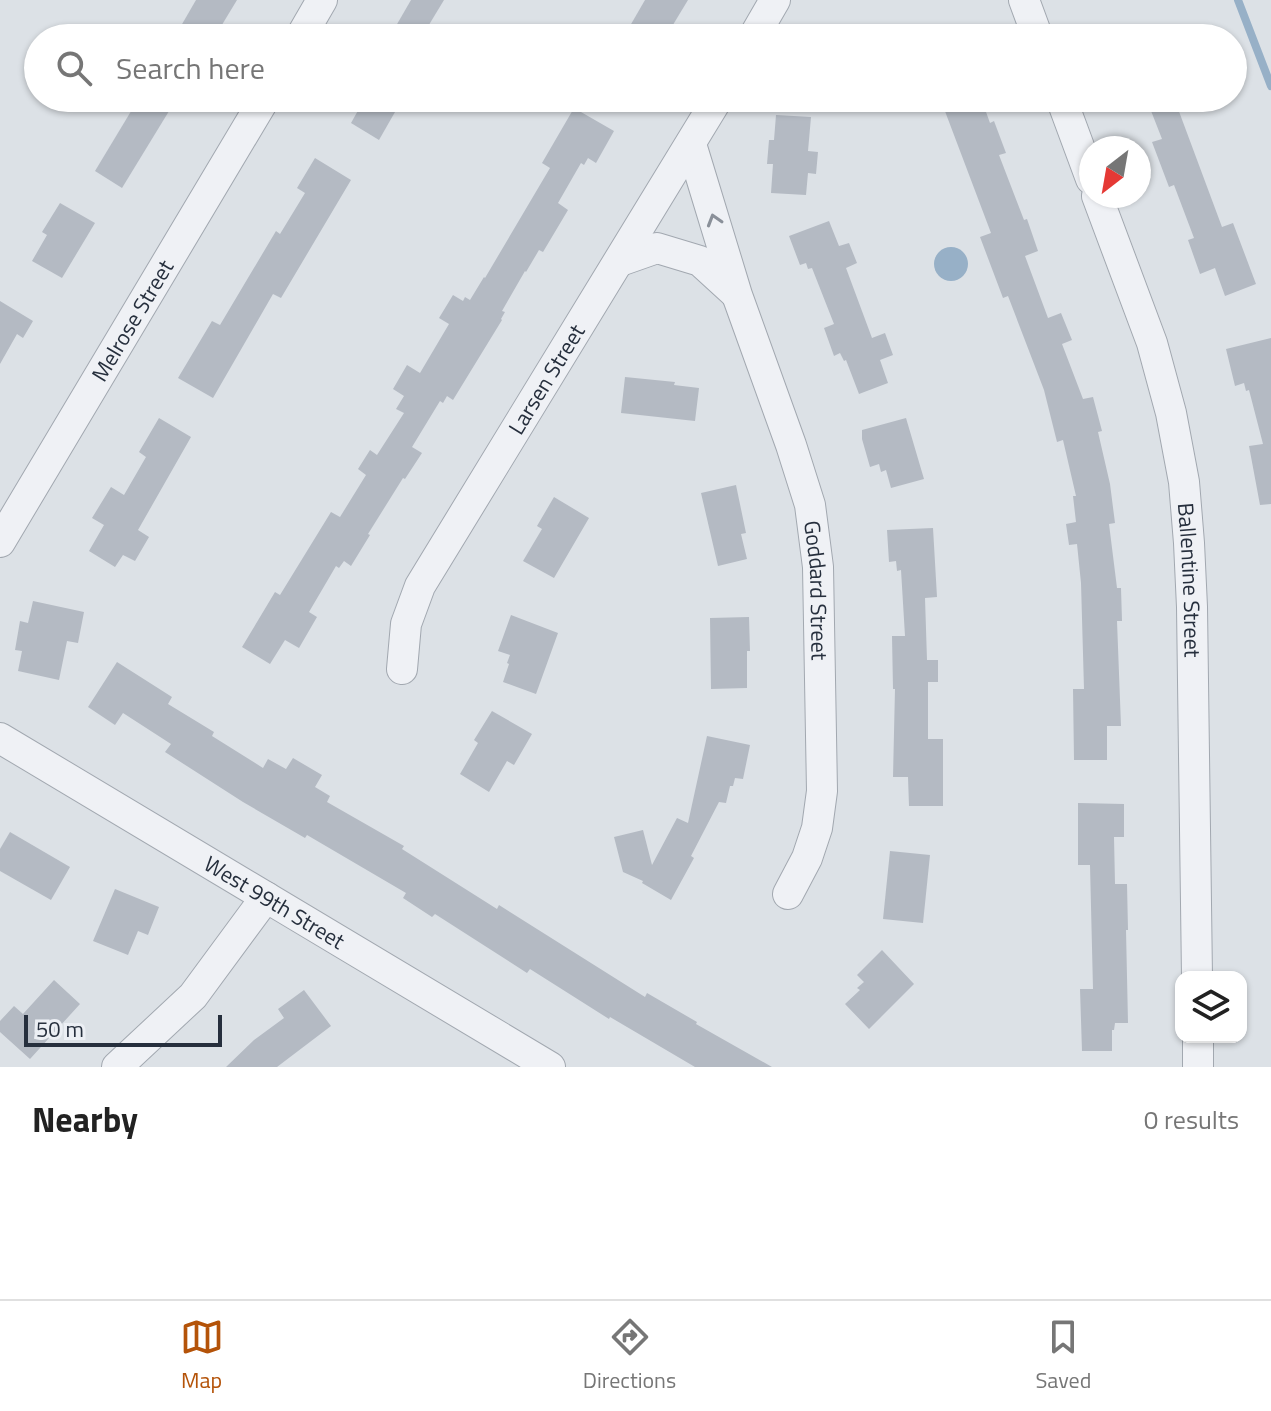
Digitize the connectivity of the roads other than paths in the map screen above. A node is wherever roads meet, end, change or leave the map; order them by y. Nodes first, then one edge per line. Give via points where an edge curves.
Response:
1 (322, 0) edge
2 (775, 0) edge
3 (1024, 0) edge
4 (308, 24) edge
5 (761, 24) edge
6 (1033, 24) edge
7 (257, 112) edge
8 (710, 112) edge
9 (1066, 112) edge
10 (691, 144) junction
11 (1079, 147) edge
12 (1101, 208) edge
13 (620, 261) junction
14 (737, 295) junction
15 (0, 542) edge
16 (402, 669) dead end
17 (0, 738) edge
18 (788, 894) dead end
19 (266, 897) junction
20 (1197, 971) edge
21 (1198, 1043) edge
22 (117, 1067) edge
23 (550, 1067) edge
24 (1198, 1067) edge

1 - 4 street
2 - 5 street
3 - 6 street
7 - 15 street, Melrose Street
8 - 10 street, Larsen Street
9 - 11 street
10 - 13 street, Larsen Street
14 -> 10 street, Goddard Street
12 - 20 street, Ballentine Street via 1152,343 1184,482 1192,607
13 - 14 street, Goddard Street via 657,248 700,261
13 - 16 street, Larsen Street via 420,586 406,624
14 - 18 street, Goddard Street via 810,505 818,567 822,791 817,828
17 - 19 street, West 99th Street
19 - 22 street via 193,996
19 - 23 street, West 99th Street
21 - 24 street

